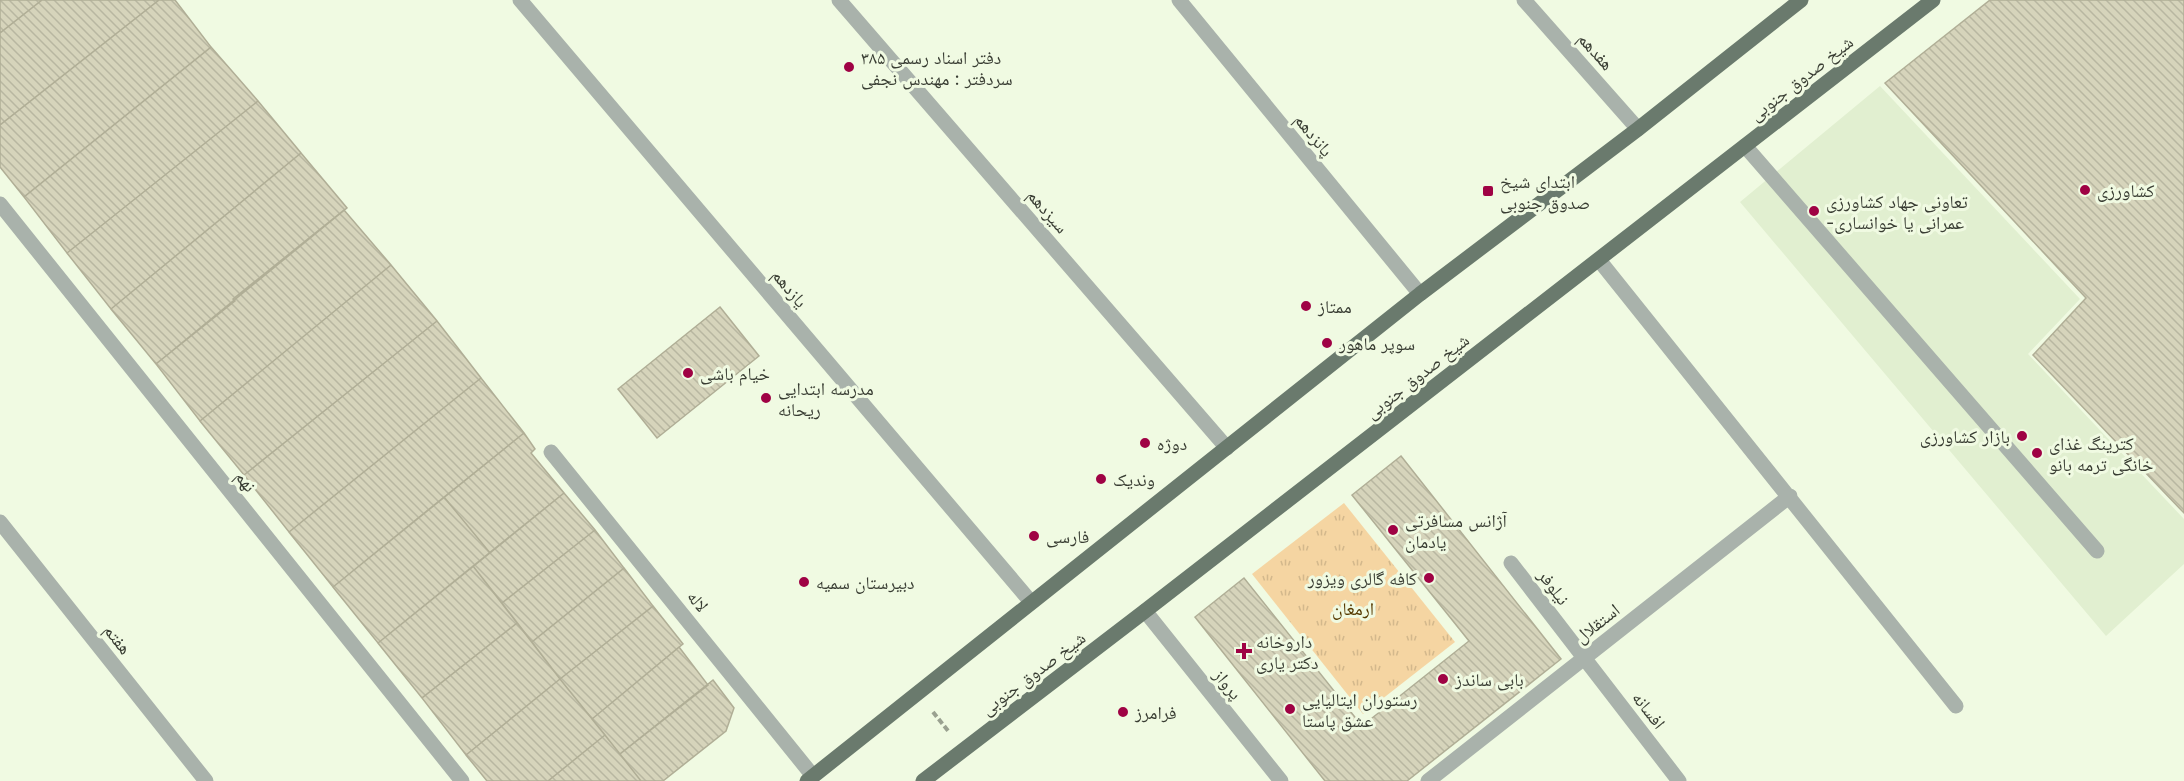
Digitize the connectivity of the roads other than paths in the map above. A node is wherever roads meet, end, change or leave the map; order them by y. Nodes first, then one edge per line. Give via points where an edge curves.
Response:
1 (520, 0) edge
2 (839, 0) edge
3 (1179, 0) edge
4 (1524, 0) edge
5 (1802, 0) edge
6 (1933, 0) edge
7 (1638, 129) junction
8 (1746, 146) junction
9 (0, 204) edge
10 (1599, 260) junction
11 (1420, 294) junction
12 (1227, 448) junction
13 (552, 452) dead end
14 (1790, 496) junction
15 (0, 522) edge
16 (2097, 551) dead end
17 (1511, 563) dead end
18 (1031, 602) junction
19 (1145, 612) junction
20 (1585, 661) junction
21 (1956, 706) dead end
22 (810, 778) edge
23 (206, 781) edge
24 (462, 781) edge
25 (923, 781) edge
26 (1281, 781) edge
27 (1428, 781) edge
28 (1679, 781) edge

1 - 18 street, یازدهم
2 - 12 street, سیزدهم
3 - 11 street, پانزدهم
4 - 7 street, هفدهم
5 - 7 main road
6 - 8 main road, شیخ صدوق جنوبی
7 - 11 main road
8 - 10 main road, شیخ صدوق جنوبی
8 - 16 street
9 - 24 street, نهم
10 - 14 street
10 - 19 main road, شیخ صدوق جنوبی
11 - 12 main road
12 - 18 main road
13 - 22 street, لاله
14 - 20 street, استقلال
14 - 21 street
15 - 23 street, هفتم
17 - 20 street, نیلوفر
18 - 22 main road
19 - 25 main road, شیخ صدوق جنوبی
19 - 26 street, پرواز
20 - 27 street, استقلال
20 - 28 street, افسانه

